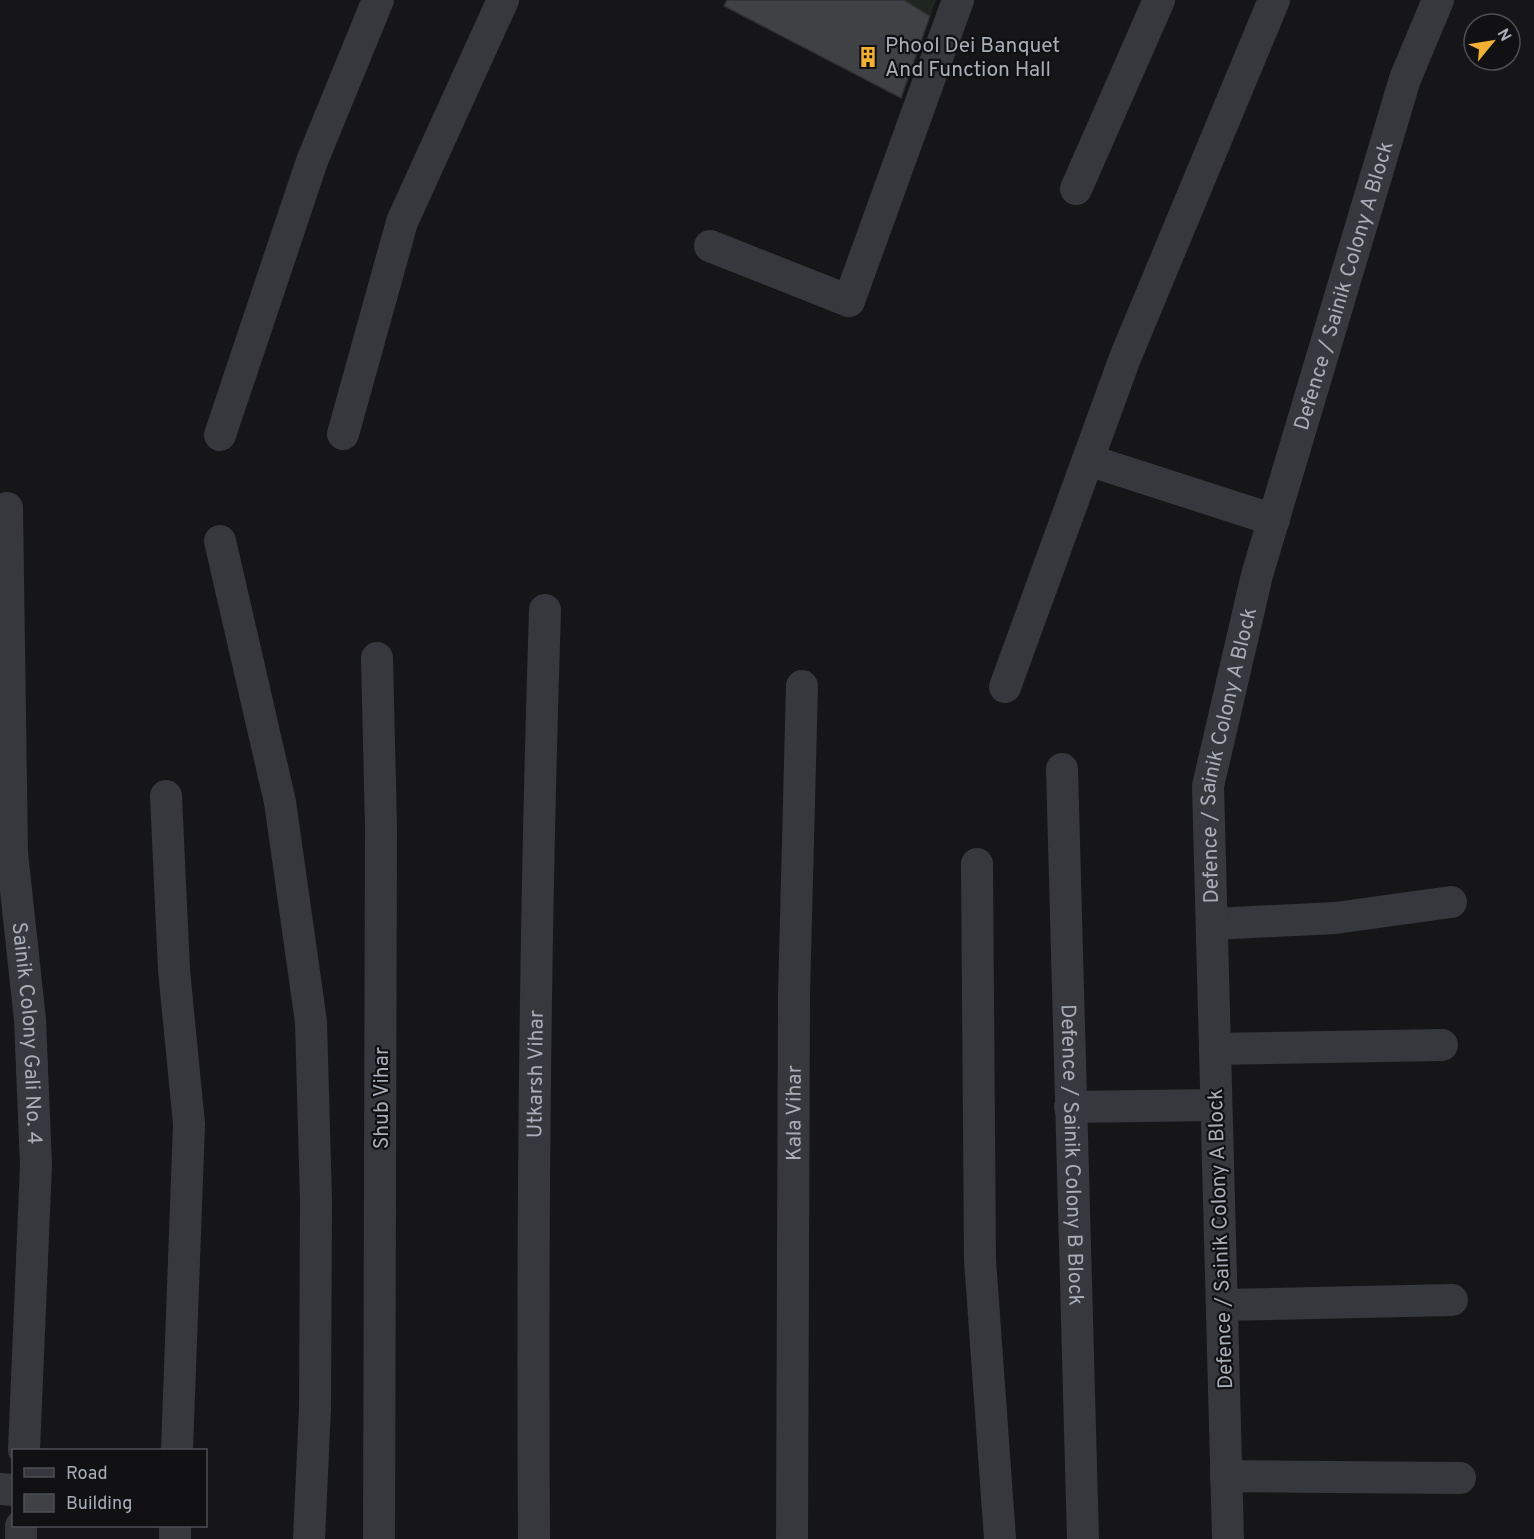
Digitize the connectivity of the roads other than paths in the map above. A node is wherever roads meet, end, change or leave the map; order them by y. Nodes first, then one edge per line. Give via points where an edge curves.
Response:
1 (378, 0) edge
2 (503, 0) edge
3 (958, 0) edge
4 (1159, 0) edge
5 (1274, 0) edge
6 (1438, 0) edge
7 (1076, 189) dead end
8 (710, 246) dead end
9 (343, 434) dead end
10 (220, 435) dead end
11 (1088, 460) junction
12 (7, 508) dead end
13 (1274, 520) junction
14 (220, 541) dead end
15 (545, 610) dead end
16 (377, 658) dead end
17 (802, 686) dead end
18 (1005, 687) dead end
19 (1062, 769) dead end
20 (166, 796) dead end
21 (977, 864) dead end
22 (1451, 902) dead end
23 (1213, 924) junction
24 (13, 986) edge
25 (1442, 1045) dead end
26 (1215, 1049) junction
27 (1215, 1105) junction
28 (1070, 1107) junction
29 (1452, 1300) dead end
30 (1223, 1305) junction
31 (24, 1449) edge
32 (177, 1449) edge
33 (1226, 1476) junction
34 (1460, 1478) dead end
35 (309, 1539) edge
36 (379, 1539) edge
37 (534, 1539) edge
38 (792, 1539) edge
39 (1000, 1539) edge
40 (1083, 1539) edge
41 (1228, 1539) edge

1 - 10 street via 312,161
2 - 9 street via 402,222
3 - 8 street via 849,300
4 - 7 street
5 - 11 street via 1125,358
6 - 13 street, Defence / Sainik Colony A Block via 1405,79
11 - 13 street
11 - 18 street
12 - 24 street, Sainik Colony Gali No. 4
13 - 23 street, Defence / Sainik Colony A Block via 1257,575 1208,786
14 - 35 street via 280,802 311,1022 316,1212 315,1408
15 - 37 street, Utkarsh Vihar via 536,913
16 - 36 street, Shub Vihar via 381,827
17 - 38 street, Kala Vihar via 794,994
19 - 28 street, Defence / Sainik Colony B Block
20 - 32 street via 174,970 189,1124
21 - 39 street via 980,1260
22 - 23 street via 1335,918
23 - 26 street, Defence / Sainik Colony A Block
24 - 31 street, Sainik Colony Gali No. 4 via 36,1165
25 - 26 street
26 - 27 street, Defence / Sainik Colony A Block
27 - 28 street
27 - 30 street, Defence / Sainik Colony A Block
28 - 40 street, Defence / Sainik Colony B Block
29 - 30 street
30 - 33 street, Defence / Sainik Colony A Block
33 - 34 street
33 - 41 street, Defence / Sainik Colony A Block

